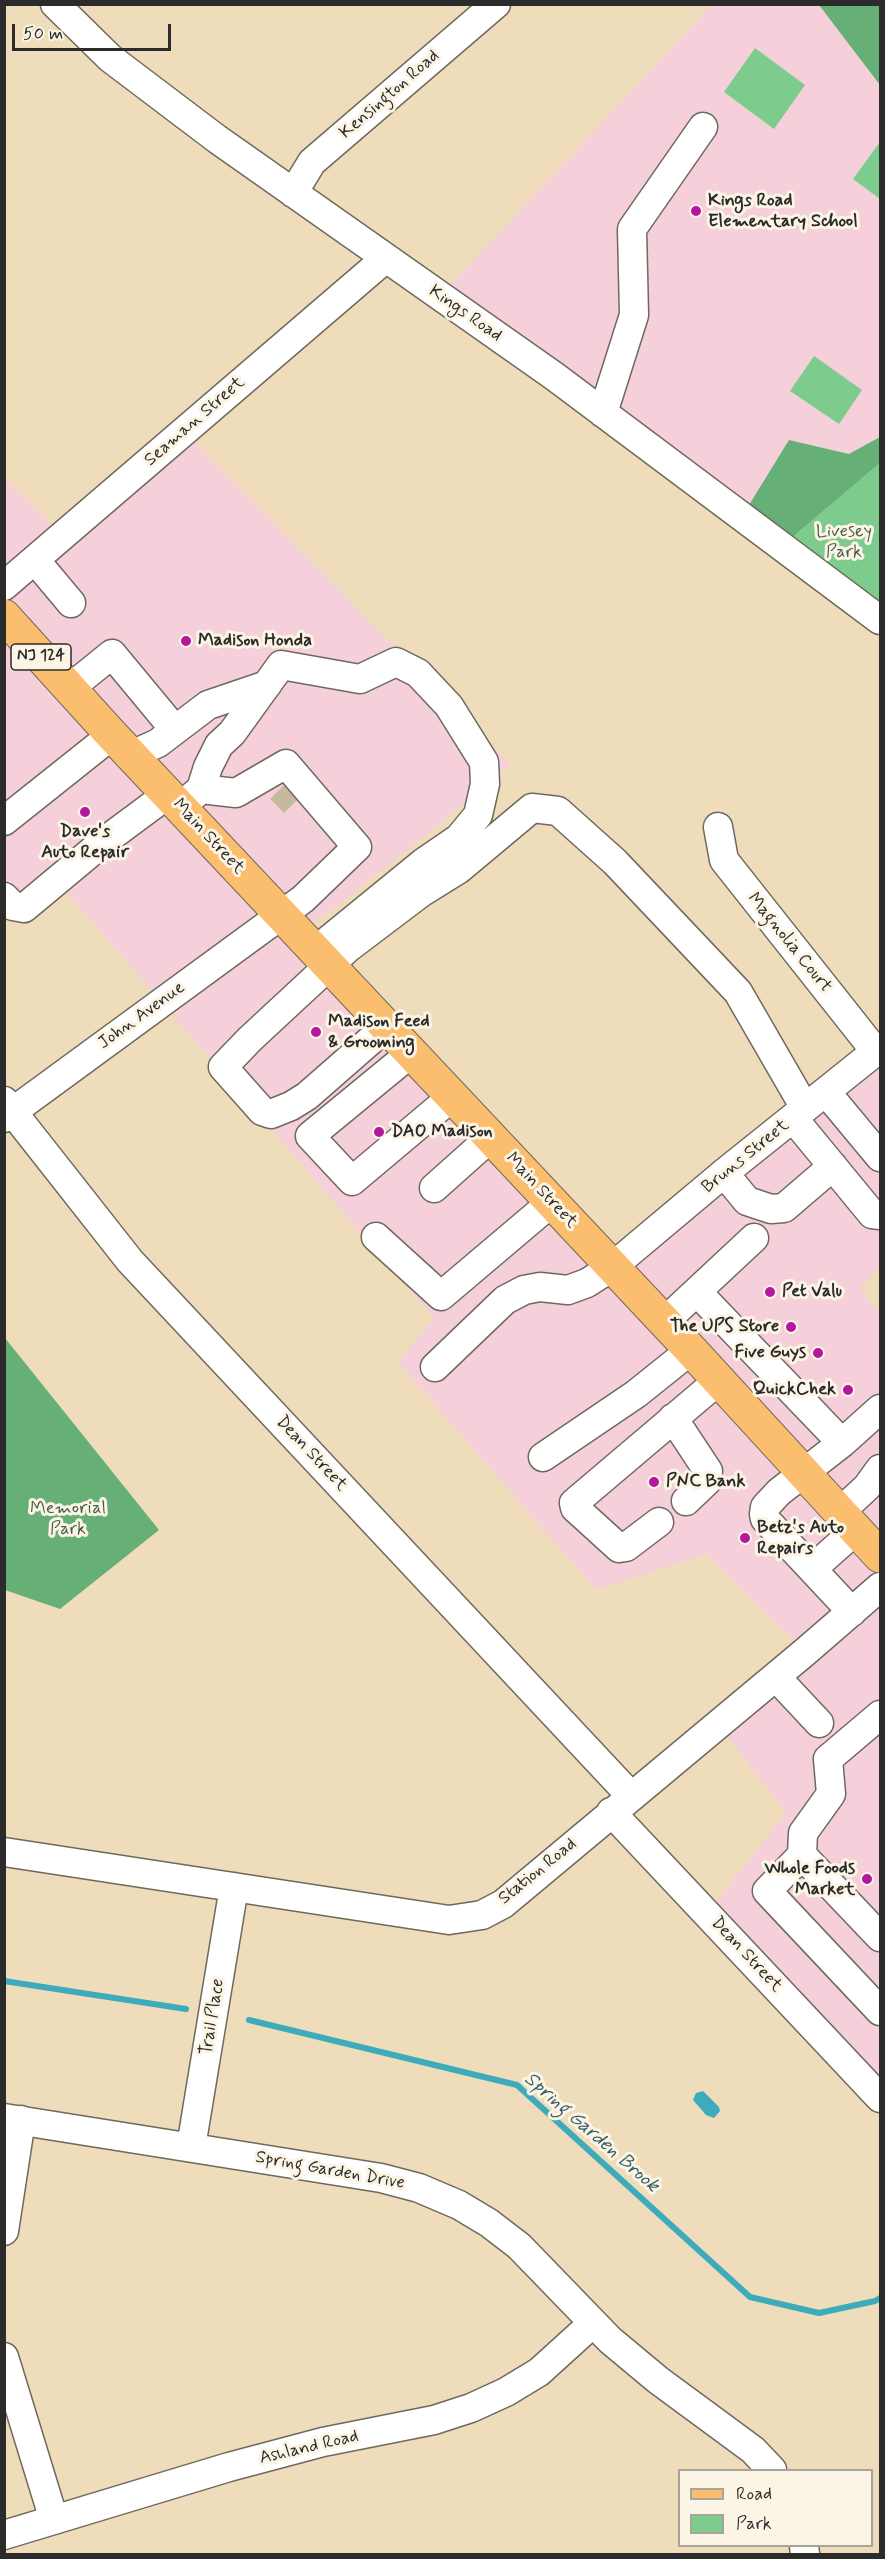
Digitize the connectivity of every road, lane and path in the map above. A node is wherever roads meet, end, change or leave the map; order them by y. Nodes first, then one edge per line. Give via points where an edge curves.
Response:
1 (55, 4) edge
2 (496, 4) edge
3 (703, 127) dead end
4 (293, 193) junction
5 (386, 258) junction
6 (603, 413) junction
7 (35, 560) junction
8 (4, 586) edge
9 (71, 603) dead end
10 (4, 616) edge
11 (880, 620) edge
12 (274, 675) junction
13 (70, 688) junction
14 (175, 730) junction
15 (122, 745) junction
16 (284, 786) junction
17 (183, 797) junction
18 (4, 821) edge
19 (717, 827) dead end
20 (349, 854) junction
21 (4, 897) edge
22 (280, 915) junction
23 (322, 958) junction
24 (387, 1026) junction
25 (878, 1050) edge
26 (411, 1053) junction
27 (453, 1096) junction
28 (808, 1106) junction
29 (7, 1110) edge
30 (490, 1138) junction
31 (880, 1157) edge
32 (833, 1166) junction
33 (724, 1173) junction
34 (434, 1188) dead end
35 (552, 1202) junction
36 (880, 1215) edge
37 (376, 1237) dead end
38 (754, 1238) dead end
39 (612, 1267) junction
40 (698, 1293) junction
41 (664, 1322) junction
42 (691, 1350) junction
43 (435, 1366) dead end
44 (719, 1380) junction
45 (880, 1408) edge
46 (673, 1418) junction
47 (842, 1443) junction
48 (543, 1457) dead end
49 (803, 1473) junction
50 (878, 1479) edge
51 (686, 1501) dead end
52 (848, 1521) junction
53 (648, 1530) dead end
54 (880, 1556) edge
55 (812, 1569) junction
56 (880, 1587) edge
57 (852, 1612) junction
58 (776, 1677) junction
59 (880, 1715) edge
60 (819, 1723) dead end
61 (621, 1804) junction
62 (4, 1852) edge
63 (802, 1855) junction
64 (234, 1887) junction
65 (880, 1937) edge
66 (880, 2011) edge
67 (880, 2098) edge
68 (13, 2119) edge
69 (191, 2147) junction
70 (4, 2231) edge
71 (593, 2323) junction
72 (4, 2357) edge
73 (771, 2469) edge
74 (54, 2520) junction
75 (4, 2535) edge

1 - 4 street, Kings Road via 111,58
2 - 4 street, Kensington Road via 312,162
3 - 6 street via 632,229 634,315
4 - 5 street, Kings Road
5 - 6 street, Kings Road
5 - 7 street, Seaman Street
6 - 11 street, Kings Road
7 - 8 street, Seaman Street
7 - 9 street
10 - 13 main road, Main Street / NJ 124
12 - 14 street via 208,705
12 - 17 street
12 - 23 street via 360,679 396,662 418,674 449,706 484,762 485,784 478,815 459,838 424,862
13 - 14 street via 112,654
13 - 15 main road, Main Street / NJ 124
14 - 15 street via 158,743
15 - 17 main road, Main Street / NJ 124
15 - 18 street
16 - 17 street
16 - 20 street
16 - 20 street via 286,764 357,847
17 - 21 street via 102,843 24,908 13,906
17 - 22 main road, Main Street / NJ 124
19 - 25 street, Magnolia Court via 724,860
20 - 22 street, John Avenue via 303,899
22 - 23 main road, Main Street / NJ 124
22 - 29 street, John Avenue
23 - 24 main road, Main Street / NJ 124
23 - 24 street via 223,1067 262,1111 271,1114 306,1096
23 - 28 street via 459,869 532,808 558,811 615,862 738,992
24 - 26 main road, Main Street / NJ 124
25 - 28 street, Bruns Street
26 - 27 main road, Main Street / NJ 124
26 - 27 street via 310,1136 352,1181
27 - 30 main road, Main Street / NJ 124
28 - 31 street
28 - 32 street
28 - 33 street, Bruns Street
29 - 61 street, Dean Street via 130,1261
30 - 34 street
30 - 35 main road, Main Street / NJ 124
32 - 33 street via 784,1208 759,1207 747,1202
32 - 36 street via 872,1214
33 - 39 street, Bruns Street
35 - 37 street via 441,1296
35 - 39 main road, Main Street / NJ 124
38 - 40 street
39 - 41 main road, Main Street / NJ 124
39 - 43 street, Bruns Street via 568,1290 540,1287 505,1300
40 - 41 street
40 - 47 street
41 - 42 main road, Main Street / NJ 124
42 - 44 main road, Main Street / NJ 124
42 - 48 street via 636,1394
44 - 46 street
44 - 49 main road, Main Street / NJ 124
45 - 47 street
46 - 51 street via 708,1471 707,1482
46 - 53 street via 574,1503 615,1546 626,1547
47 - 49 street
49 - 52 main road, Main Street / NJ 124
49 - 55 street via 779,1492 765,1507 764,1514 765,1520
50 - 52 street
52 - 54 main road, Main Street / NJ 124
52 - 55 street
55 - 57 street
56 - 57 street, Station Road
57 - 58 street, Station Road
58 - 60 street
58 - 61 street, Station Road
59 - 63 street via 828,1759 831,1794 803,1833
61 - 64 street, Station Road via 503,1904 482,1915 458,1920
61 - 67 street, Dean Street
62 - 64 street, Station Road
63 - 65 street
63 - 66 street via 767,1892
64 - 69 street, Trail Place
68 - 69 street, Spring Garden Drive
68 - 70 street
69 - 71 street, Spring Garden Drive via 381,2178 459,2205 519,2246
71 - 73 street, Spring Garden Drive via 658,2380 753,2450
71 - 74 street, Ashland Road via 539,2372 471,2408 229,2467
72 - 74 street
74 - 75 street, Ashland Road

